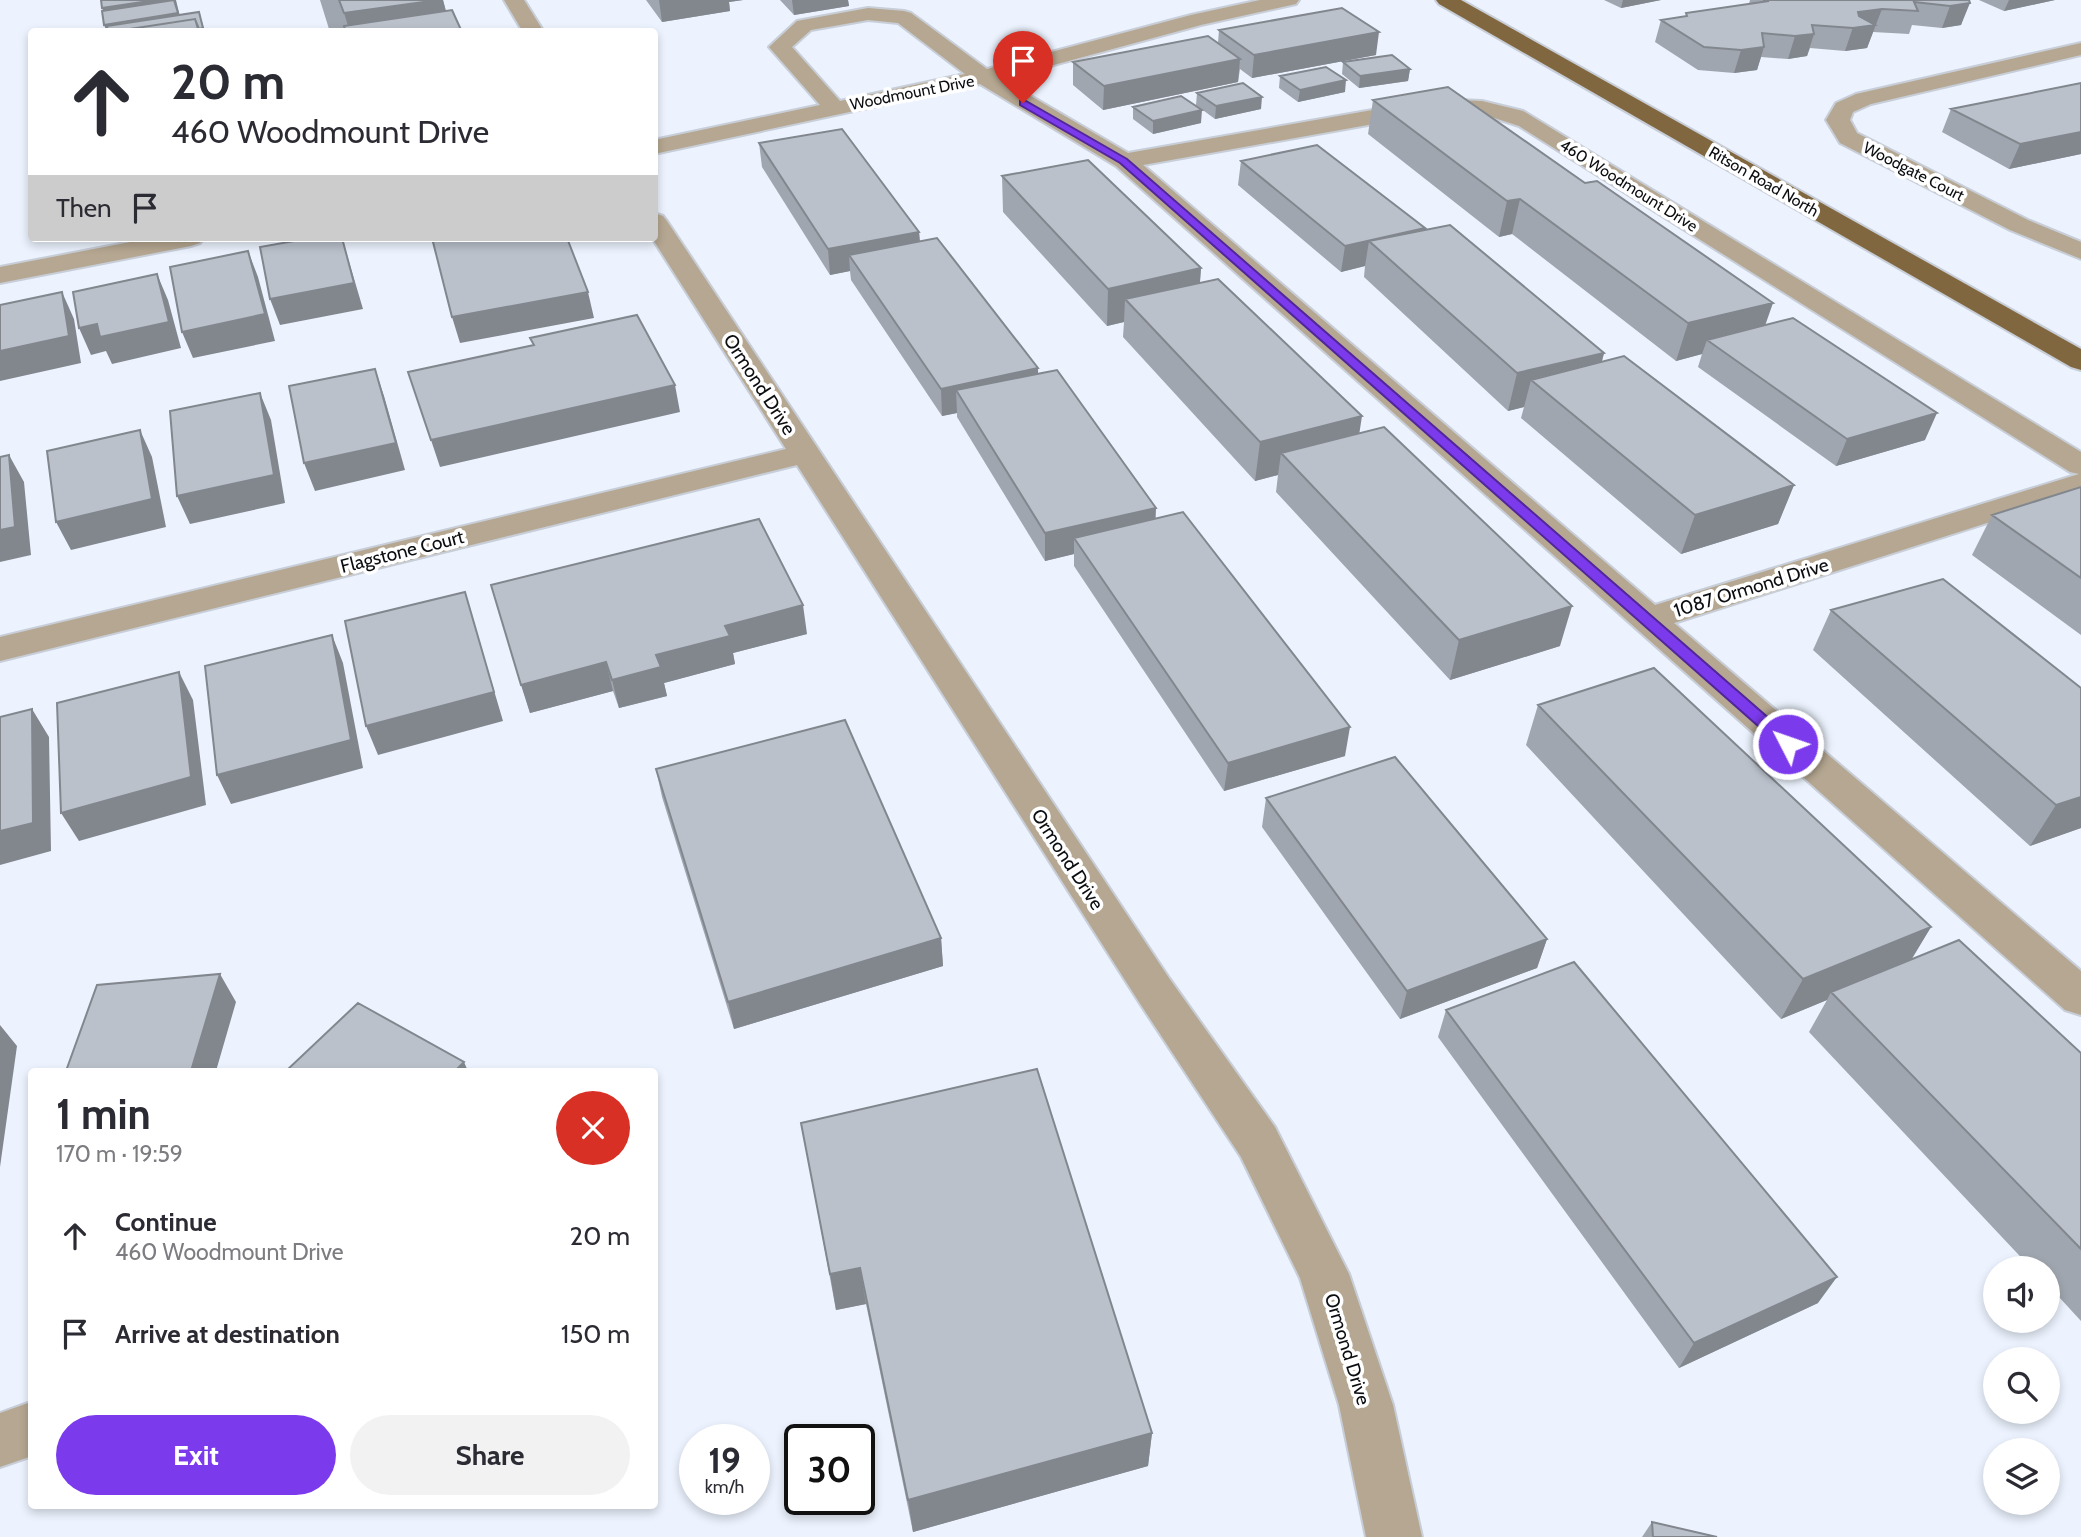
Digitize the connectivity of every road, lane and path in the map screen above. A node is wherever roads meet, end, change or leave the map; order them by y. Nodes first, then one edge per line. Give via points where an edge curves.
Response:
1 (514, 0) edge
2 (1289, 0) edge
3 (1446, 0) edge
4 (532, 28) edge
5 (2081, 49) edge
6 (983, 77) junction
7 (834, 107) junction
8 (658, 146) edge
9 (1124, 161) junction
10 (658, 227) edge
11 (170, 242) edge
12 (2081, 251) edge
13 (0, 275) edge
14 (2081, 361) edge
15 (805, 454) junction
16 (2081, 465) edge
17 (2081, 484) edge
18 (1649, 619) junction
19 (0, 649) edge
20 (2081, 997) edge
21 (1394, 1537) edge

1 - 4 street
2 - 6 street, Woodmount Drive via 1198,19
3 - 14 main road, Ritson Road North
5 - 12 street, Woodgate Court via 1864,99 1844,108 1838,120 1848,138
6 - 7 street, Woodmount Drive
6 - 7 street via 904,17 868,15 804,25 780,47
6 - 9 street
7 - 8 street, Woodmount Drive
9 - 16 street, 460 Woodmount Drive via 1435,106 1502,110 1527,121
9 - 18 street
10 - 15 street, Ormond Drive
11 - 13 street
15 - 19 street, Flagstone Court
15 - 21 street, Ormond Drive via 1258,1142 1324,1274 1366,1405
17 - 18 street, 1087 Ormond Drive
18 - 20 street, 1087 Ormond Drive

